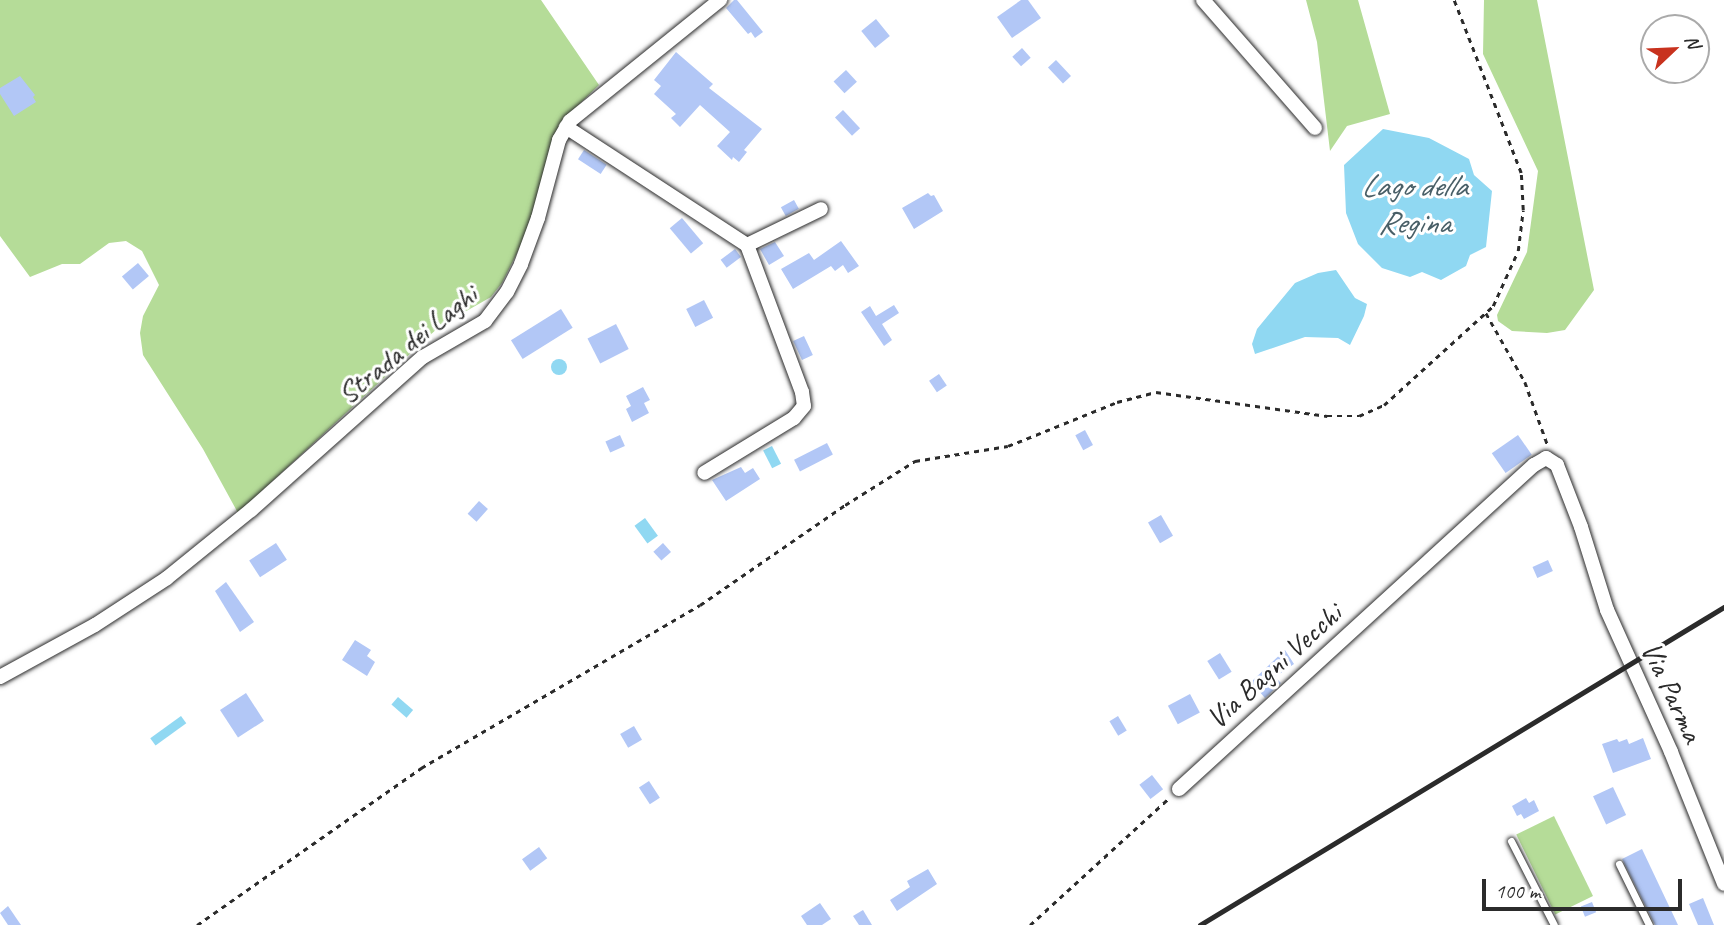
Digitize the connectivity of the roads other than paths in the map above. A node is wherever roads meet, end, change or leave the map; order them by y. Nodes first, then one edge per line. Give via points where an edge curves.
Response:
1 (720, 0) edge
2 (1203, 0) edge
3 (566, 127) junction
4 (1315, 128) dead end
5 (821, 209) dead end
6 (747, 245) junction
7 (1557, 465) joint
8 (704, 473) dead end
9 (0, 677) edge
10 (1179, 789) road end
11 (1511, 841) dead end
12 (1619, 864) dead end
13 (1724, 884) edge
14 (1554, 925) edge
15 (1649, 925) edge

1 - 3 street, Strada dei Laghi
2 - 4 street
3 - 6 street
3 - 9 street, Strada dei Laghi via 521,264 490,316 423,357 177,571 108,617
5 - 6 street
6 - 8 street via 804,406 794,418
7 - 10 street, Via Bagni Vecchi via 1546,458 1534,465
7 - 13 street, Via Parma via 1619,639 1678,766
11 - 14 lane
12 - 15 lane

